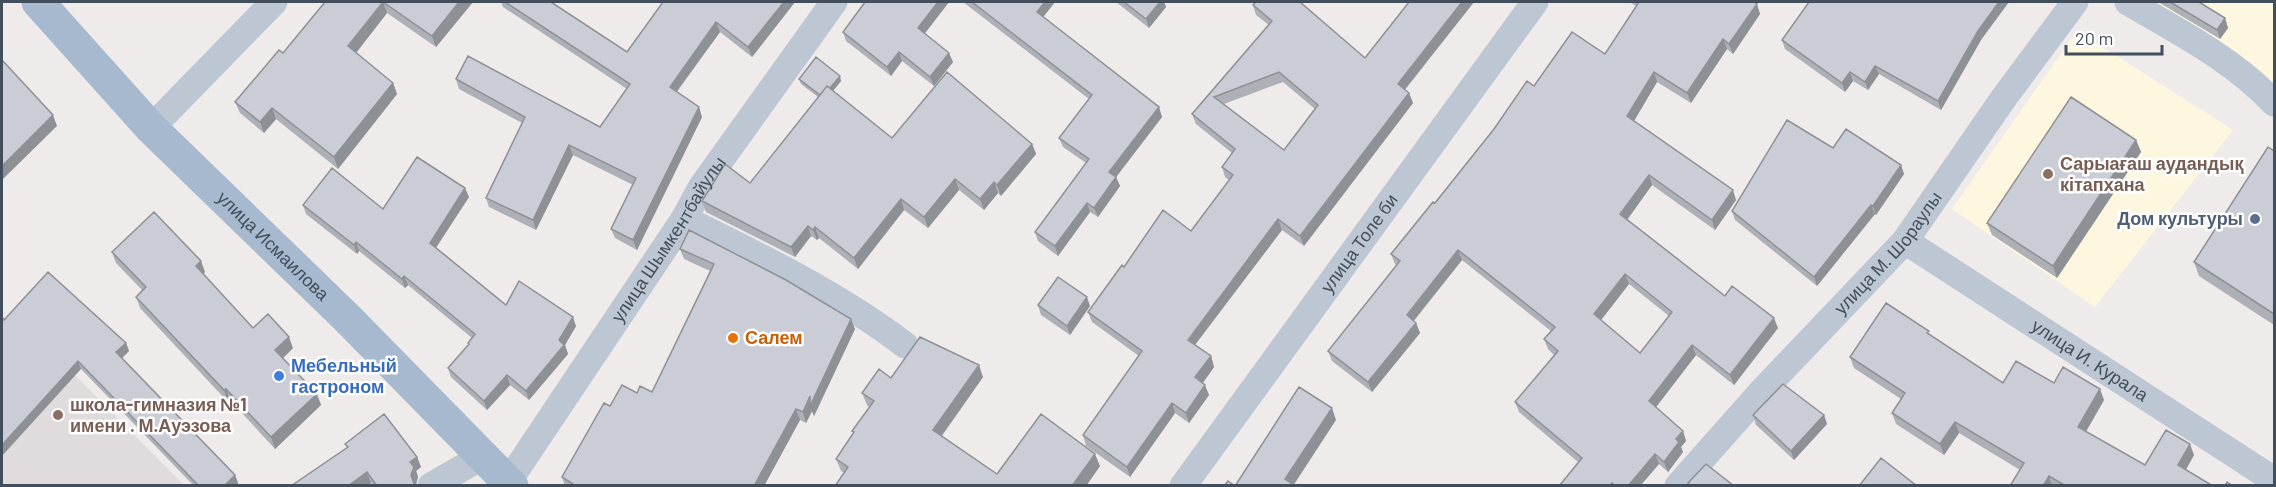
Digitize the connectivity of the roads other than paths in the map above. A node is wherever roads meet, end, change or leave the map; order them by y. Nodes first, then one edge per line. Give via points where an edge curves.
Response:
1 (38, 2) edge
2 (274, 2) edge
3 (834, 2) edge
4 (1535, 2) edge
5 (2075, 2) edge
6 (2128, 2) edge
7 (2274, 103) edge
8 (151, 128) junction
9 (684, 219) junction
10 (1905, 242) junction
11 (905, 345) dead end
12 (483, 456) junction
13 (2274, 480) edge
14 (510, 484) edge
15 (431, 486) edge
16 (1183, 486) edge
17 (1678, 486) edge

1 - 8 main road, улица Исмаилова
2 - 8 street
3 - 9 street, улица Шымкентбайулы via 702,186
4 - 16 street, улица Толе би
5 - 10 street, улица М. Шораулы
6 - 7 street via 2218,56 2255,82
8 - 12 main road, улица Исмаилова
9 - 11 street via 825,292 876,322
9 - 14 street, улица Шымкентбайулы
10 - 13 street, улица И. Курала
10 - 17 street, улица М. Шораулы via 1763,390
12 - 14 main road, улица Исмаилова
12 - 15 street

